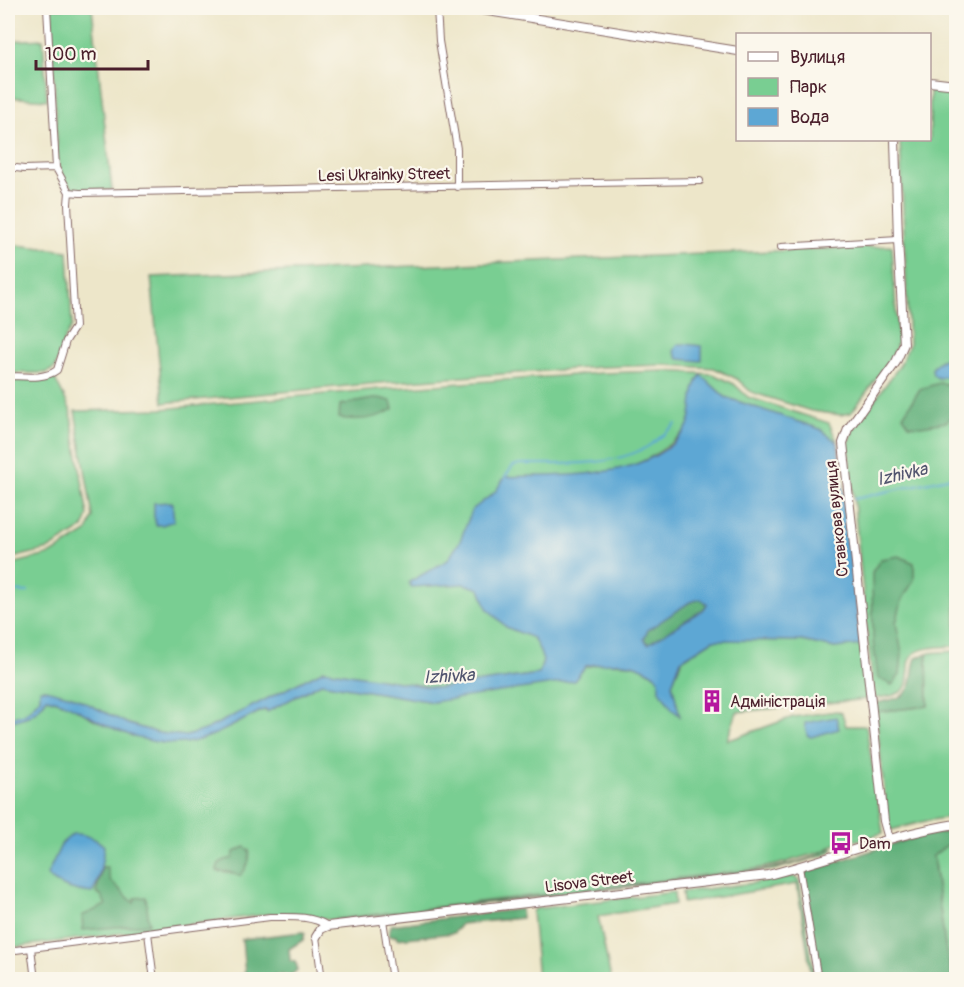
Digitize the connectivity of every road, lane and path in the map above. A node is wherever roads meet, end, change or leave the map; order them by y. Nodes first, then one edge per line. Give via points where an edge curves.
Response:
1 (47, 8) edge
2 (437, 8) edge
3 (469, 8) edge
4 (736, 51) edge
5 (931, 82) edge
6 (957, 85) edge
7 (895, 141) edge
8 (8, 167) edge
9 (56, 168) junction
10 (700, 181) dead end
11 (457, 187) junction
12 (69, 192) junction
13 (898, 240) junction
14 (781, 247) dead end
15 (8, 376) edge
16 (957, 824) edge
17 (889, 839) junction
18 (799, 867) junction
19 (383, 920) junction
20 (328, 926) junction
21 (148, 933) junction
22 (316, 937) joint
23 (31, 948) junction
24 (8, 951) edge
25 (35, 980) edge
26 (154, 980) edge
27 (322, 980) edge
28 (392, 980) edge
29 (818, 980) edge

1 - 9 street
2 - 11 street via 457,148
3 - 4 street
5 - 6 street
7 - 13 street, Ставкова вулиця
8 - 9 street
9 - 12 street
10 - 11 street, Lesi Ukrainky Street
11 - 12 street, Lesi Ukrainky Street
12 - 15 street via 75,327 57,370 46,375
13 - 14 street
13 - 17 street, Ставкова вулиця via 904,344 896,362 848,429 843,443
16 - 17 street, Lisova Street
17 - 18 street, Lisova Street
18 - 19 street, Lisova Street via 756,877
18 - 29 street
19 - 20 street, Lisova Street
19 - 28 street
20 - 21 street via 294,916
20 - 22 street
21 - 23 street
21 - 26 street
22 - 27 street
23 - 24 street
23 - 25 street

